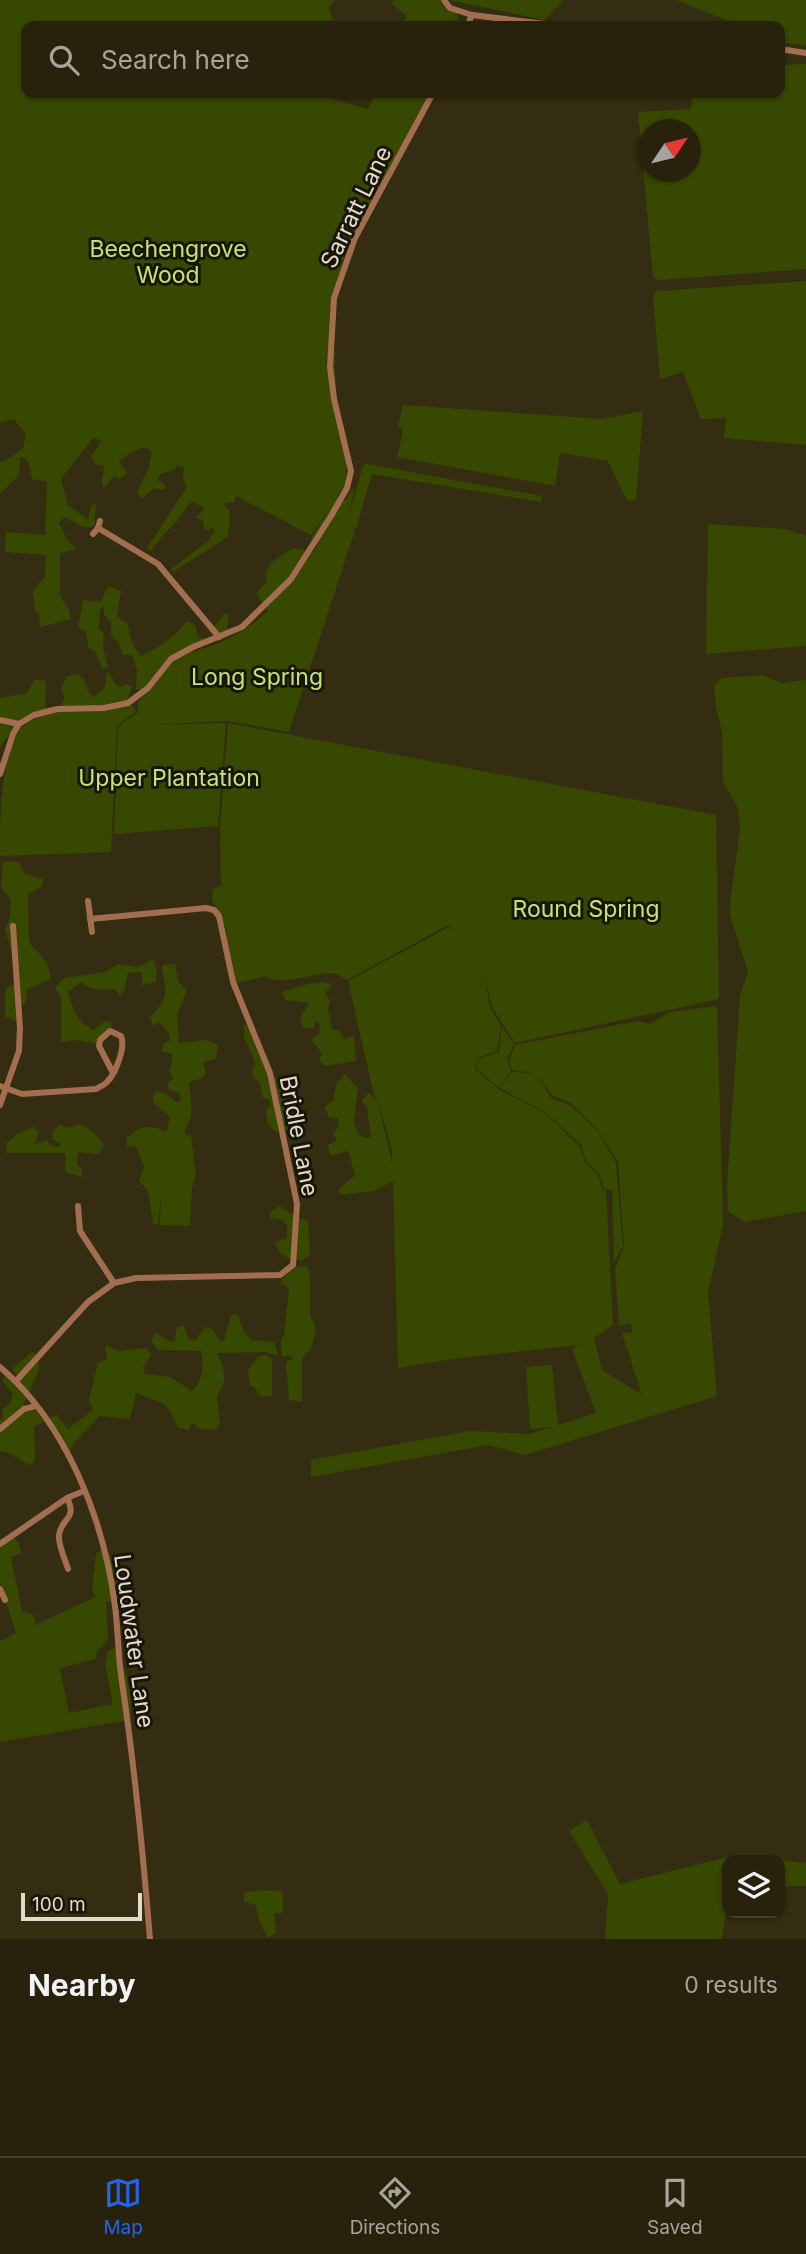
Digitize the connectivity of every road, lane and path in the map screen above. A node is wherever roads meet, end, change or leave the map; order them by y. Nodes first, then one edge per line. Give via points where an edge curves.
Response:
1 (443, 0) edge
2 (472, 15) junction
3 (469, 21) edge
4 (521, 21) edge
5 (785, 50) edge
6 (806, 52) edge
7 (430, 98) edge
8 (97, 528) dead end
9 (219, 637) junction
10 (0, 720) edge
11 (19, 724) junction
12 (0, 774) edge
13 (88, 901) dead end
14 (90, 919) junction
15 (13, 926) dead end
16 (92, 932) dead end
17 (112, 1071) junction
18 (3, 1088) edge
19 (0, 1105) edge
20 (78, 1206) dead end
21 (114, 1283) junction
22 (0, 1367) edge
23 (16, 1381) junction
24 (36, 1406) junction
25 (0, 1429) edge
26 (84, 1491) junction
27 (67, 1498) junction
28 (0, 1544) edge
29 (68, 1569) dead end
30 (0, 1590) edge
31 (5, 1600) dead end
32 (150, 1939) edge

1 - 2 street via 450,8
2 - 3 street
2 - 4 street
5 - 6 street
7 - 9 street, Sarratt Lane via 355,238 334,298 330,367 351,471 347,488 291,579 242,627
8 - 9 street via 158,564
9 - 11 street, Sarratt Lane via 171,659 148,688 128,702 104,708 57,709
10 - 11 street
11 - 12 street
13 - 14 street
14 - 16 street
14 - 21 street, Bridle Lane via 206,908 219,916 233,982 270,1073 297,1204 293,1265 280,1275 136,1278
15 - 18 street via 19,1051
17 - 17 street via 99,1046 110,1031 124,1043
17 - 18 street via 107,1083 96,1089 22,1094
18 - 19 street
20 - 21 street via 80,1231
21 - 23 street, Bridle Lane via 89,1302
22 - 23 street
23 - 24 street
24 - 25 street via 24,1409
24 - 26 street, Loudwater Lane via 57,1435
26 - 27 street
26 - 32 street, Loudwater Lane via 107,1560 116,1608
27 - 28 street
27 - 29 street via 71,1515 59,1539
30 - 31 street

